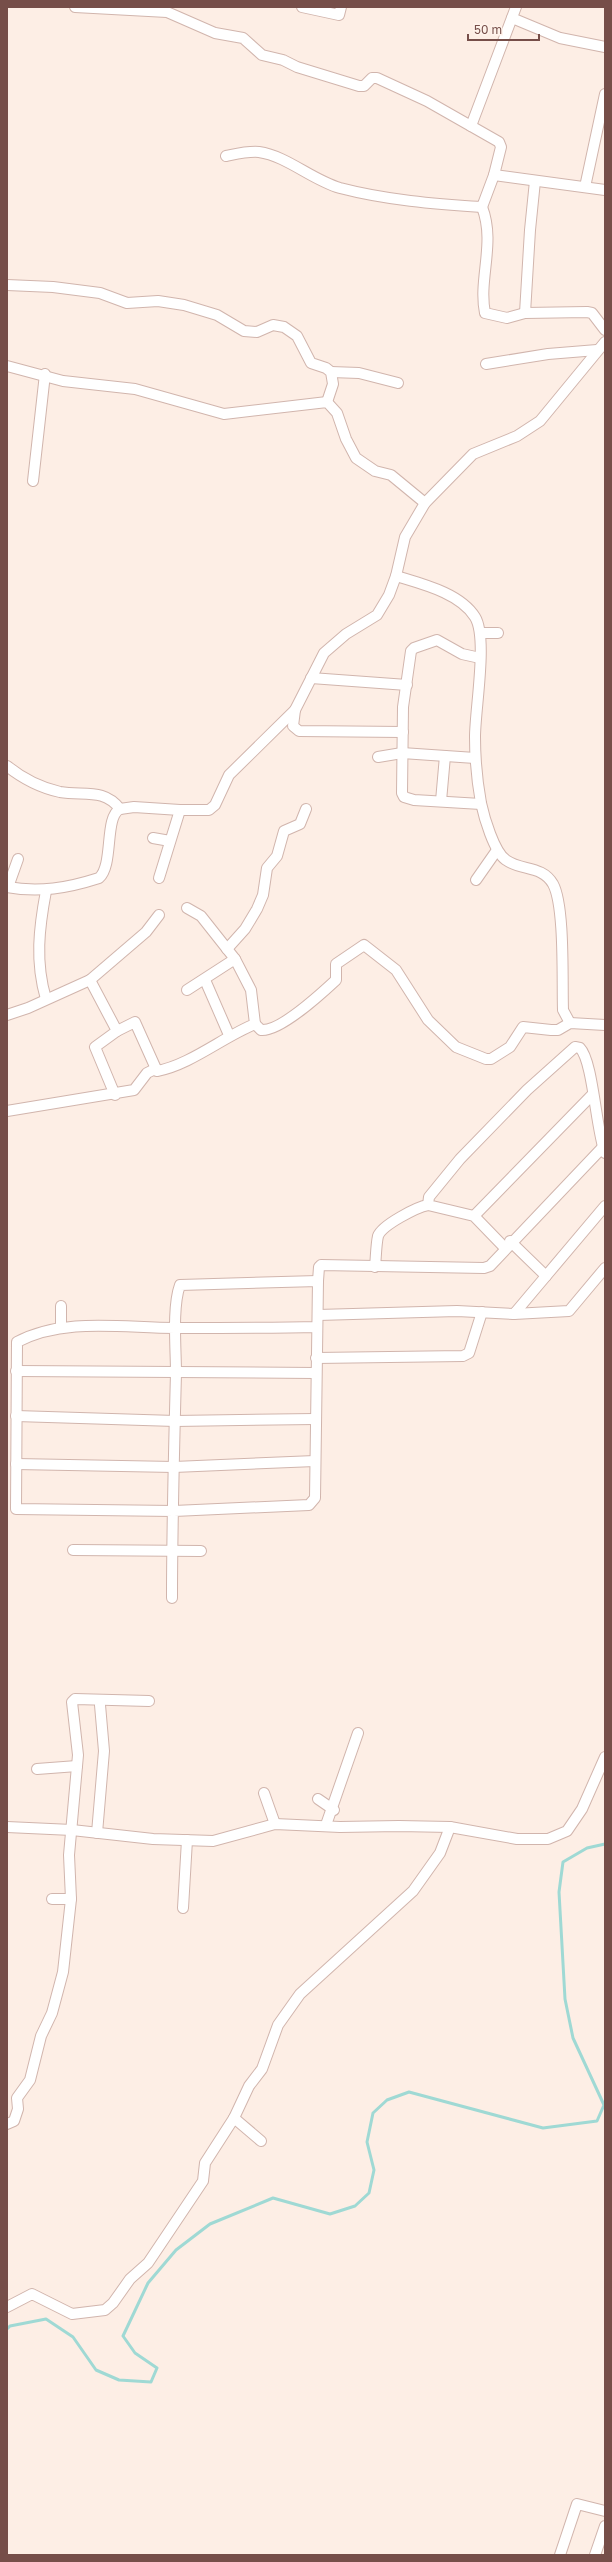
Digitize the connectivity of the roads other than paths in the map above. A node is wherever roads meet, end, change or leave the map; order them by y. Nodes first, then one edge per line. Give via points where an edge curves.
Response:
1 (74, 7) edge
2 (302, 7) edge
3 (341, 7) edge
4 (516, 7) edge
5 (512, 18) junction
6 (605, 47) edge
7 (605, 94) edge
8 (471, 126) junction
9 (226, 156) dead end
10 (494, 175) junction
11 (535, 181) junction
12 (585, 187) junction
13 (605, 190) edge
14 (482, 207) junction
15 (7, 286) edge
16 (525, 313) junction
17 (605, 330) edge
18 (605, 342) edge
19 (596, 350) junction
20 (486, 364) dead end
21 (7, 366) edge
22 (331, 372) junction
23 (44, 374) junction
24 (398, 384) dead end
25 (327, 402) junction
26 (34, 481) dead end
27 (425, 503) junction
28 (396, 576) junction
29 (481, 632) junction
30 (498, 633) dead end
31 (480, 658) junction
32 (311, 678) junction
33 (407, 685) junction
34 (294, 710) junction
35 (403, 732) junction
36 (402, 753) junction
37 (445, 756) junction
38 (378, 757) dead end
39 (475, 758) junction
40 (7, 766) edge
41 (441, 801) junction
42 (481, 804) junction
43 (120, 809) junction
44 (306, 809) dead end
45 (180, 810) junction
46 (153, 838) dead end
47 (170, 842) junction
48 (497, 850) junction
49 (18, 859) dead end
50 (159, 878) dead end
51 (476, 880) dead end
52 (8, 887) edge
53 (46, 891) junction
54 (187, 908) dead end
55 (160, 915) dead end
56 (227, 949) junction
57 (235, 959) junction
58 (90, 980) junction
59 (205, 980) junction
60 (187, 990) dead end
61 (46, 999) junction
62 (7, 1015) edge
63 (255, 1024) junction
64 (568, 1024) junction
65 (605, 1025) edge
66 (117, 1031) junction
67 (229, 1035) junction
68 (155, 1069) junction
69 (115, 1095) junction
70 (592, 1095) junction
71 (7, 1111) edge
72 (604, 1150) edge
73 (428, 1205) junction
74 (605, 1206) edge
75 (474, 1216) junction
76 (507, 1245) junction
77 (376, 1267) junction
78 (605, 1268) edge
79 (546, 1276) junction
80 (318, 1281) junction
81 (61, 1306) dead end
82 (482, 1312) junction
83 (514, 1314) junction
84 (318, 1315) junction
85 (61, 1326) junction
86 (317, 1327) junction
87 (176, 1328) junction
88 (316, 1358) junction
89 (176, 1370) junction
90 (16, 1371) junction
91 (315, 1373) junction
92 (16, 1416) junction
93 (315, 1419) junction
94 (175, 1421) junction
95 (315, 1460) junction
96 (16, 1464) junction
97 (174, 1467) junction
98 (174, 1511) junction
99 (73, 1550) dead end
100 (201, 1551) dead end
101 (172, 1553) junction
102 (172, 1598) dead end
103 (149, 1701) dead end
104 (100, 1705) dead end
105 (358, 1733) dead end
106 (605, 1757) edge
107 (77, 1766) junction
108 (37, 1769) dead end
109 (264, 1793) dead end
110 (318, 1799) dead end
111 (334, 1810) junction
112 (275, 1824) junction
113 (326, 1825) junction
114 (7, 1827) edge
115 (450, 1827) junction
116 (72, 1830) junction
117 (97, 1833) junction
118 (187, 1840) junction
119 (52, 1899) dead end
120 (71, 1899) junction
121 (183, 1908) dead end
122 (234, 2118) junction
123 (7, 2124) edge
124 (261, 2141) dead end
125 (7, 2307) edge
126 (605, 2511) edge
127 (605, 2526) edge
128 (560, 2555) edge
129 (595, 2555) edge

1 - 8 street via 167,12 215,33 243,38 262,55 283,60 297,67 359,86 364,86 372,78 376,78 427,101
2 - 3 street via 339,15
4 - 5 street
5 - 6 street via 560,38
5 - 8 street
7 - 12 street
8 - 10 street via 501,144
9 - 14 street via 259,152 301,170 313,178 342,188 380,197 439,205
10 - 11 street
10 - 14 street
11 - 12 street
11 - 16 street
12 - 13 street
14 - 16 street via 487,221 488,243 485,313 507,318
15 - 22 street via 53,287 100,293 127,303 158,301 184,305 202,309 244,332 257,332 273,325 284,327 297,336 311,363
16 - 17 street via 592,313
18 - 19 street
19 - 20 street via 548,354
19 - 27 street via 571,385 540,421 517,436 473,454
21 - 23 street
22 - 24 street via 359,373
22 - 25 street via 333,384
23 - 25 street via 63,381 135,389 224,414
23 - 26 street
25 - 27 street via 337,413 356,458 375,471 391,475
27 - 28 street via 405,537
28 - 29 street via 438,591 466,606 475,617
28 - 32 street via 389,595 377,615 330,646
29 - 30 street
29 - 31 street
31 - 33 street via 462,654 440,641 414,648 410,651
31 - 39 street
32 - 33 street
32 - 34 street
33 - 35 street
34 - 35 street via 293,726 299,731
34 - 45 street via 230,775 215,805 208,810
35 - 36 street
36 - 37 street
36 - 38 street
36 - 41 street via 402,796 414,800
37 - 39 street
37 - 41 street
39 - 42 street
40 - 43 street via 36,784 60,792 106,796
41 - 42 street
42 - 48 street
43 - 45 street via 156,804
43 - 53 street via 114,818 101,876
44 - 56 street via 300,824 284,831 277,856 267,868 263,894 257,909 245,929
45 - 47 street
46 - 47 street
47 - 50 street
48 - 51 street
48 - 64 street via 507,861 532,868 550,880 558,898 563,1010
49 - 52 street
52 - 53 street
53 - 61 street via 39,930 38,964
54 - 56 street via 201,916
55 - 58 street via 146,932
56 - 57 street
57 - 59 street
57 - 63 street via 251,990
58 - 61 street
58 - 66 street
59 - 60 street
59 - 67 street
61 - 62 street
63 - 64 street via 265,1030 278,1025 306,1006 336,980 336,964 364,945 396,970 428,1020 456,1046 489,1059 510,1047 521,1028 558,1030
63 - 67 street
64 - 65 street
66 - 68 street via 135,1022
66 - 69 street via 96,1047
67 - 68 street via 196,1055 160,1070
68 - 69 street via 148,1072 136,1089
69 - 71 street
70 - 72 street
70 - 73 street via 587,1058 580,1048 575,1047 460,1159 429,1197
70 - 75 street
72 - 76 street
73 - 75 street
73 - 77 street via 419,1207 383,1229 378,1236
74 - 79 street
75 - 76 street
76 - 77 street via 490,1266 484,1268
76 - 79 street
77 - 80 street via 321,1265
78 - 83 street via 569,1311
79 - 83 street
80 - 84 street
80 - 87 street via 183,1283 178,1291
81 - 85 street
82 - 83 street
82 - 84 street
82 - 88 street via 469,1353 463,1356
84 - 86 street
85 - 87 street
85 - 90 street via 41,1331 17,1342
86 - 87 street
86 - 88 street
87 - 89 street
88 - 91 street
89 - 90 street
89 - 91 street
89 - 94 street
90 - 92 street
91 - 93 street
92 - 94 street
92 - 96 street
93 - 94 street
93 - 95 street
94 - 97 street
95 - 97 street
95 - 98 street via 315,1498 309,1505
96 - 97 street
96 - 98 street via 16,1509
97 - 98 street
98 - 101 street
99 - 101 street
100 - 101 street
101 - 102 street
103 - 107 street via 74,1700
104 - 117 street via 104,1751
105 - 111 street
106 - 115 street via 582,1809 567,1831 558,1836 548,1839 517,1839
107 - 108 street
107 - 116 street
109 - 112 street
110 - 111 street
111 - 113 street
112 - 113 street
112 - 118 street via 213,1841
113 - 115 street
114 - 116 street
115 - 122 street via 440,1853 413,1891 300,1994 278,2025 265,2064 249,2086
116 - 117 street
116 - 120 street via 69,1855
117 - 118 street
118 - 121 street
119 - 120 street
120 - 123 street via 63,1972 52,2013 41,2036 30,2080 17,2098 18,2109 14,2120
122 - 124 street
122 - 125 street via 205,2163 203,2181 185,2209 148,2263 130,2279 105,2310 72,2314 32,2294
126 - 128 street via 577,2504
127 - 129 street

